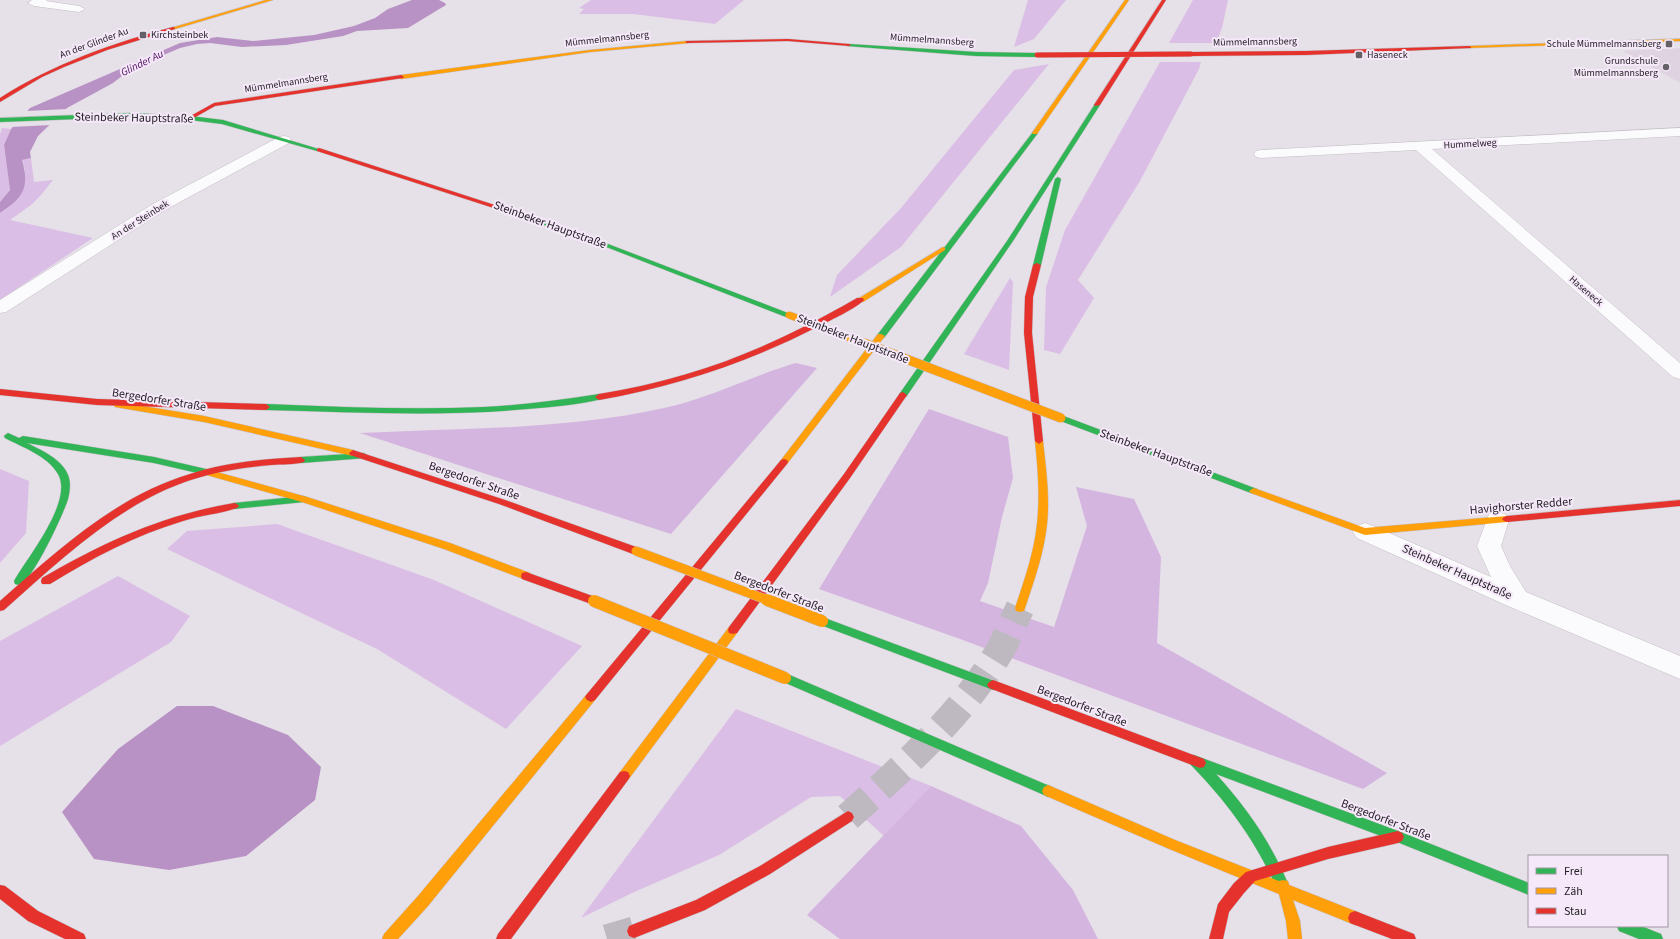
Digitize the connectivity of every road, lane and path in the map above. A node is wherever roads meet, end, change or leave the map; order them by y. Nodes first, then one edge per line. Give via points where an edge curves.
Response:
1 (41, 0) edge
2 (271, 0) edge
3 (1128, 0) edge
4 (1164, 0) edge
5 (79, 9) dead end
6 (1680, 40) edge
7 (0, 100) edge
8 (190, 118) junction
9 (0, 120) edge
10 (1680, 132) edge
11 (284, 140) junction
12 (1420, 146) junction
13 (1261, 154) dead end
14 (1062, 162) junction
15 (954, 242) junction
16 (0, 308) edge
17 (1680, 373) edge
18 (0, 392) edge
19 (97, 402) junction
20 (4, 436) edge
21 (364, 456) junction
22 (206, 472) junction
23 (304, 499) junction
24 (1680, 503) edge
25 (1497, 520) junction
26 (1365, 532) junction
27 (1517, 599) junction
28 (0, 607) edge
29 (1020, 608) tunnel mouth
30 (1680, 668) edge
31 (1194, 760) junction
32 (848, 817) tunnel mouth
33 (1398, 837) junction
34 (1276, 869) junction
35 (1252, 876) junction
36 (1285, 889) junction
37 (1528, 889) edge
38 (0, 891) edge
39 (1626, 927) edge
40 (634, 931) tunnel mouth
41 (79, 939) edge
42 (389, 939) edge
43 (503, 939) edge
44 (1216, 939) edge
45 (1295, 939) edge
46 (1409, 939) edge
47 (1656, 939) edge

1 - 5 street via 34,3
2 - 7 main road, An der Glinder Au via 103,50 44,74 18,87
3 - 15 main road via 1052,110
4 - 14 main road
6 - 8 main road, Mümmelmannsberg, bridge via 1313,53 1037,55 976,54 788,40 693,42 641,45 535,58 323,88 214,106
8 - 9 main road, Steinbeker Hauptstraße via 131,115
8 - 11 main road, Steinbeker Hauptstraße via 223,122
10 - 12 street, Hummelweg
11 - 16 street, An der Steinbek via 159,207
11 - 26 main road, Steinbeker Hauptstraße, bridge via 495,206 593,240
12 - 13 street, Hummelweg
12 - 17 street, Haseneck
14 - 29 main road via 1029,297 1028,333 1042,472 1042,524 1033,567
14 - 43 main road via 847,476
15 - 19 main road via 845,310 784,342 730,364 680,380 575,402 475,411
15 - 42 main road via 782,465
18 - 19 main road, Bergedorfer Straße
19 - 21 main road, Bergedorfer Straße via 204,419
20 - 22 main road via 154,460
20 - 28 main road via 54,464 67,484 60,512 26,572
21 - 22 main road via 275,461
21 - 31 main road, Bergedorfer Straße, bridge via 636,551
22 - 23 main road
22 - 28 main road via 155,491 115,515 63,552
23 - 28 main road via 224,507 153,526 91,554
23 - 35 main road, bridge via 447,546 594,600 786,678 1157,838
24 - 25 main road, Havighorster Redder
25 - 26 main road, Havighorster Redder
25 - 27 street via 1489,546
26 - 27 street, Steinbeker Hauptstraße
27 - 30 street, Steinbeker Hauptstraße
31 - 33 main road, Bergedorfer Straße
31 - 34 main road via 1238,806
32 - 40 main road via 765,870 700,905
33 - 34 main road via 1328,853
33 - 37 main road, Bergedorfer Straße
34 - 35 main road
34 - 36 main road
35 - 36 main road
35 - 44 main road via 1223,909
36 - 45 main road via 1294,923
36 - 46 main road
38 - 41 main road via 33,916
39 - 47 main road

